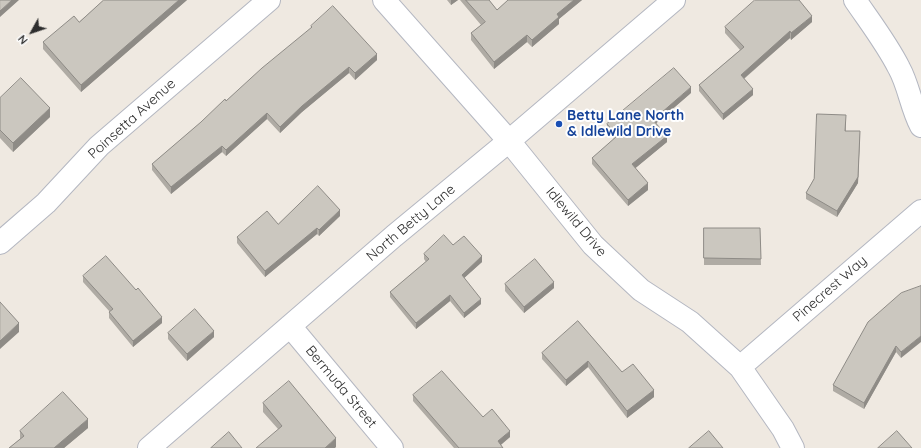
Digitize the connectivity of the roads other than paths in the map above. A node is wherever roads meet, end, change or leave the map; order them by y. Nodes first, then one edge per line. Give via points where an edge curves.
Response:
1 (269, 0) edge
2 (384, 0) edge
3 (674, 0) edge
4 (854, 0) edge
5 (921, 126) edge
6 (510, 141) junction
7 (921, 211) edge
8 (0, 243) edge
9 (290, 326) junction
10 (740, 367) junction
11 (149, 448) edge
12 (392, 448) edge
13 (793, 448) edge

1 - 8 street, Poinsetta Avenue via 99,146 46,203
2 - 6 street, Idlewild Drive
3 - 6 street, North Betty Lane
4 - 5 street via 876,28 900,68
6 - 9 street, North Betty Lane
6 - 10 street, Idlewild Drive via 593,245 641,290 690,322
7 - 10 street, Pinecrest Way
9 - 11 street, North Betty Lane
9 - 12 street, Bermuda Street
10 - 13 street, Idlewild Drive via 783,429

